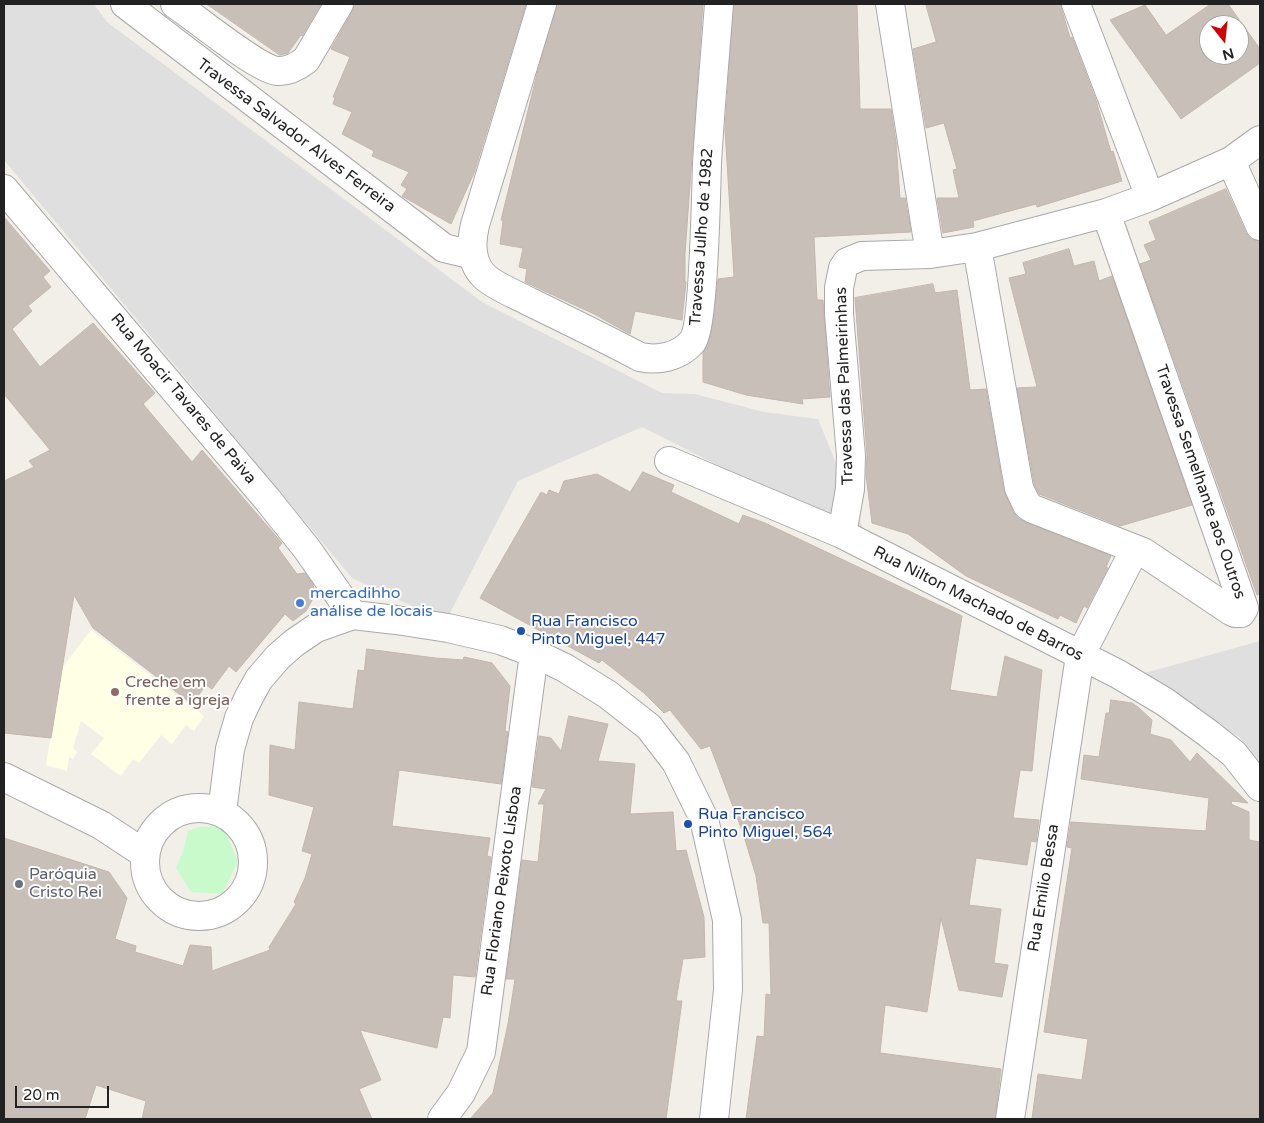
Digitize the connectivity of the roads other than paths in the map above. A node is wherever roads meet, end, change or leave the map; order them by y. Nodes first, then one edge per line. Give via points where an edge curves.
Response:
1 (126, 4) edge
2 (176, 4) edge
3 (339, 4) edge
4 (542, 4) edge
5 (719, 4) edge
6 (890, 4) edge
7 (1076, 4) edge
8 (1260, 140) edge
9 (1231, 162) junction
10 (4, 190) edge
11 (1150, 196) junction
12 (1106, 213) junction
13 (1260, 226) edge
14 (977, 247) junction
15 (930, 254) junction
16 (473, 255) junction
17 (669, 461) dead end
18 (842, 534) junction
19 (1135, 549) junction
20 (353, 615) junction
21 (534, 653) junction
22 (1080, 656) junction
23 (4, 778) edge
24 (1260, 787) edge
25 (222, 812) junction
26 (145, 854) junction
27 (442, 1119) edge
28 (714, 1119) edge
29 (1010, 1119) edge

1 - 16 street, Travessa Salvador Alves Ferreira via 444,248
2 - 3 street via 245,54 276,71 298,66 306,60
4 - 16 street via 475,225
5 - 16 street, Travessa Julho de 1982 via 701,289 698,322 692,342 662,359 640,357 484,276
6 - 15 street
7 - 11 street
8 - 9 street
9 - 11 street
9 - 13 street
10 - 20 street, Rua Moacir Tavares de Paiva via 267,499
11 - 12 street
12 - 14 street
12 - 19 street, Travessa Semelhante aos Outros via 1243,612 1235,613
14 - 15 street
14 - 19 street, Travessa Semelhante aos Outros via 1019,488 1024,500 1033,509
15 - 18 street, Travessa das Palmeirinhas via 862,256 850,260 843,268 839,314 851,456 850,489
17 - 18 street, Rua Nilton Machado de Barros
18 - 22 street, Rua Nilton Machado de Barros
19 - 22 street, Rua Emilio Bessa
20 - 21 street via 448,628 500,640
20 - 25 street via 316,628 278,656 259,679 242,711 230,749
21 - 27 street, Rua Floriano Peixoto Lisboa via 481,1052 461,1093
21 - 28 street via 606,694 649,727 676,762 704,819 727,920 728,990
22 - 24 street, Rua Nilton Machado de Barros via 1165,702 1202,728 1234,754
22 - 29 street, Rua Emilio Bessa
23 - 26 street via 101,824
25 - 26 street via 189,808 173,814 150,838
25 - 26 street via 237,823 248,838 253,855 252,874 245,891 233,904 217,913 198,916 180,913 164,904 152,889 146,872

